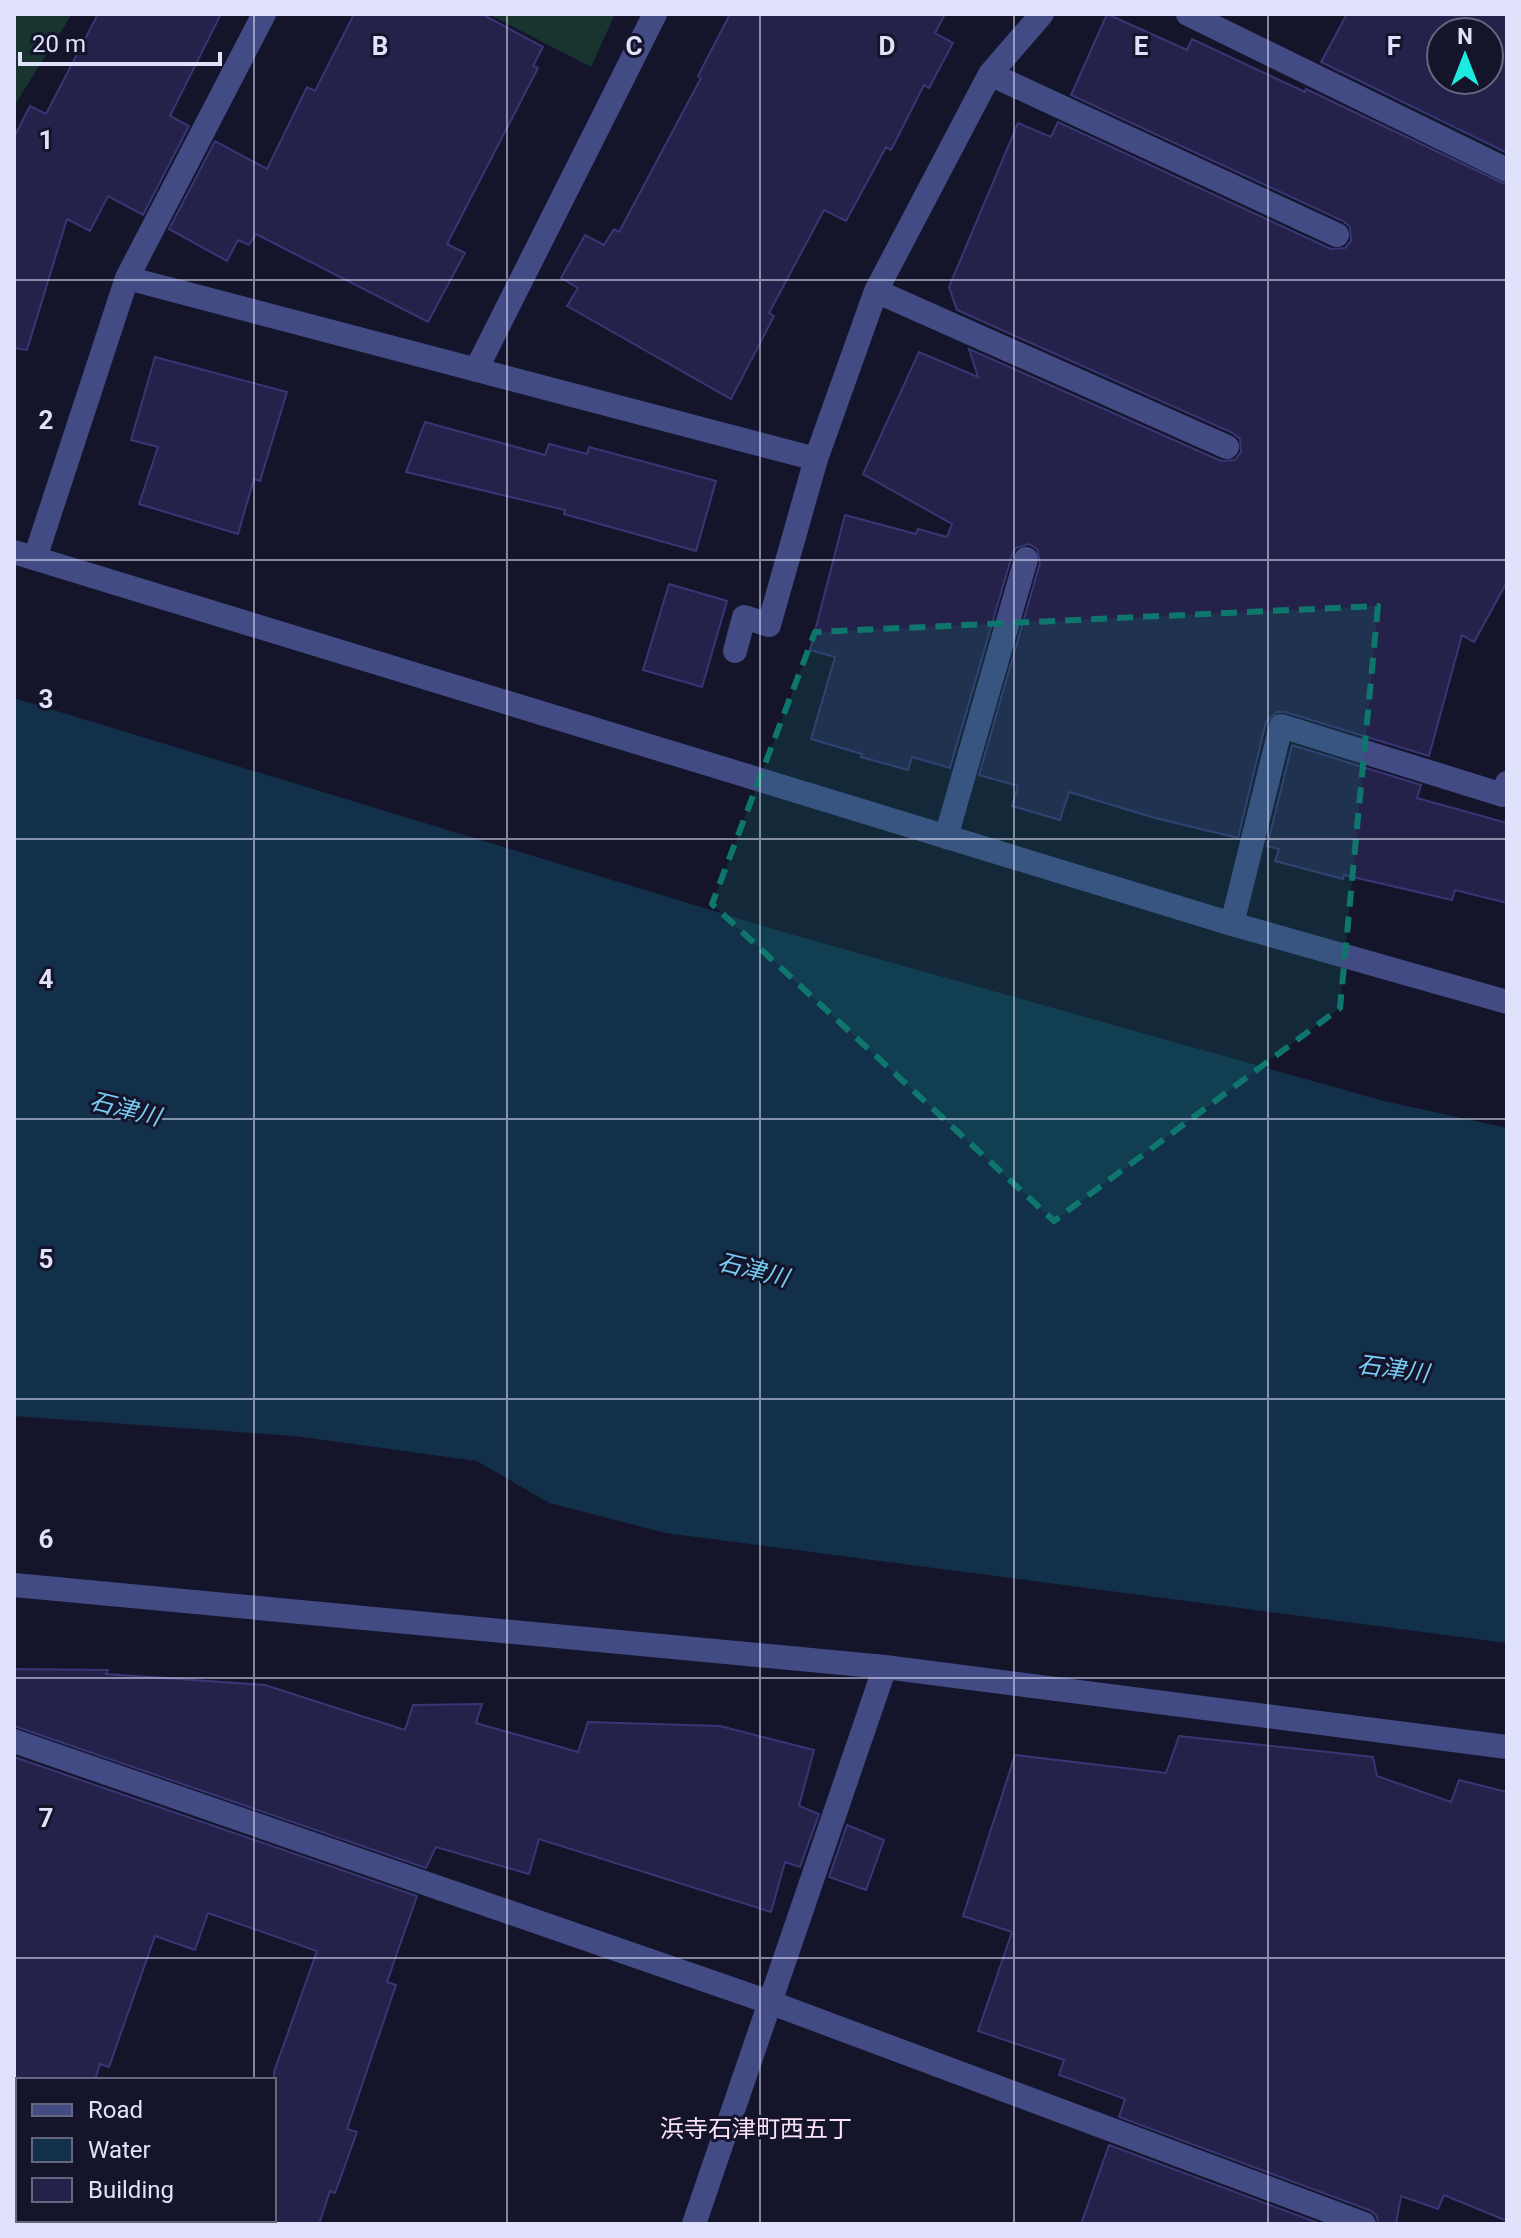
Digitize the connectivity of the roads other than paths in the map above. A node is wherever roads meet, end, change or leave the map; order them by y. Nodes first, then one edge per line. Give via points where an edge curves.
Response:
1 (264, 14) edge
2 (655, 14) edge
3 (1042, 14) edge
4 (1188, 14) edge
5 (990, 74) junction
6 (1507, 170) edge
7 (1337, 235) dead end
8 (127, 278) junction
9 (876, 291) junction
10 (476, 370) junction
11 (1227, 447) dead end
12 (816, 459) junction
13 (25, 555) edge
14 (1026, 559) dead end
15 (735, 651) dead end
16 (1507, 783) edge
17 (946, 837) junction
18 (1232, 924) junction
19 (1507, 1002) edge
20 (14, 1585) edge
21 (885, 1667) junction
22 (14, 1741) edge
23 (1507, 1747) edge
24 (769, 2002) junction
25 (694, 2224) edge
26 (1364, 2224) edge

1 - 8 street
2 - 10 street
3 - 5 street
4 - 6 street
5 - 7 street
5 - 9 street
8 - 10 street
8 - 13 street
9 - 11 street
9 - 12 street
10 - 12 street
12 - 15 street via 769,625 744,617
13 - 17 street
14 - 17 street
16 - 18 street via 1503,795 1281,726
17 - 18 street
18 - 19 street
20 - 21 street
21 - 23 street
21 - 24 street
22 - 24 street
24 - 25 street
24 - 26 street

